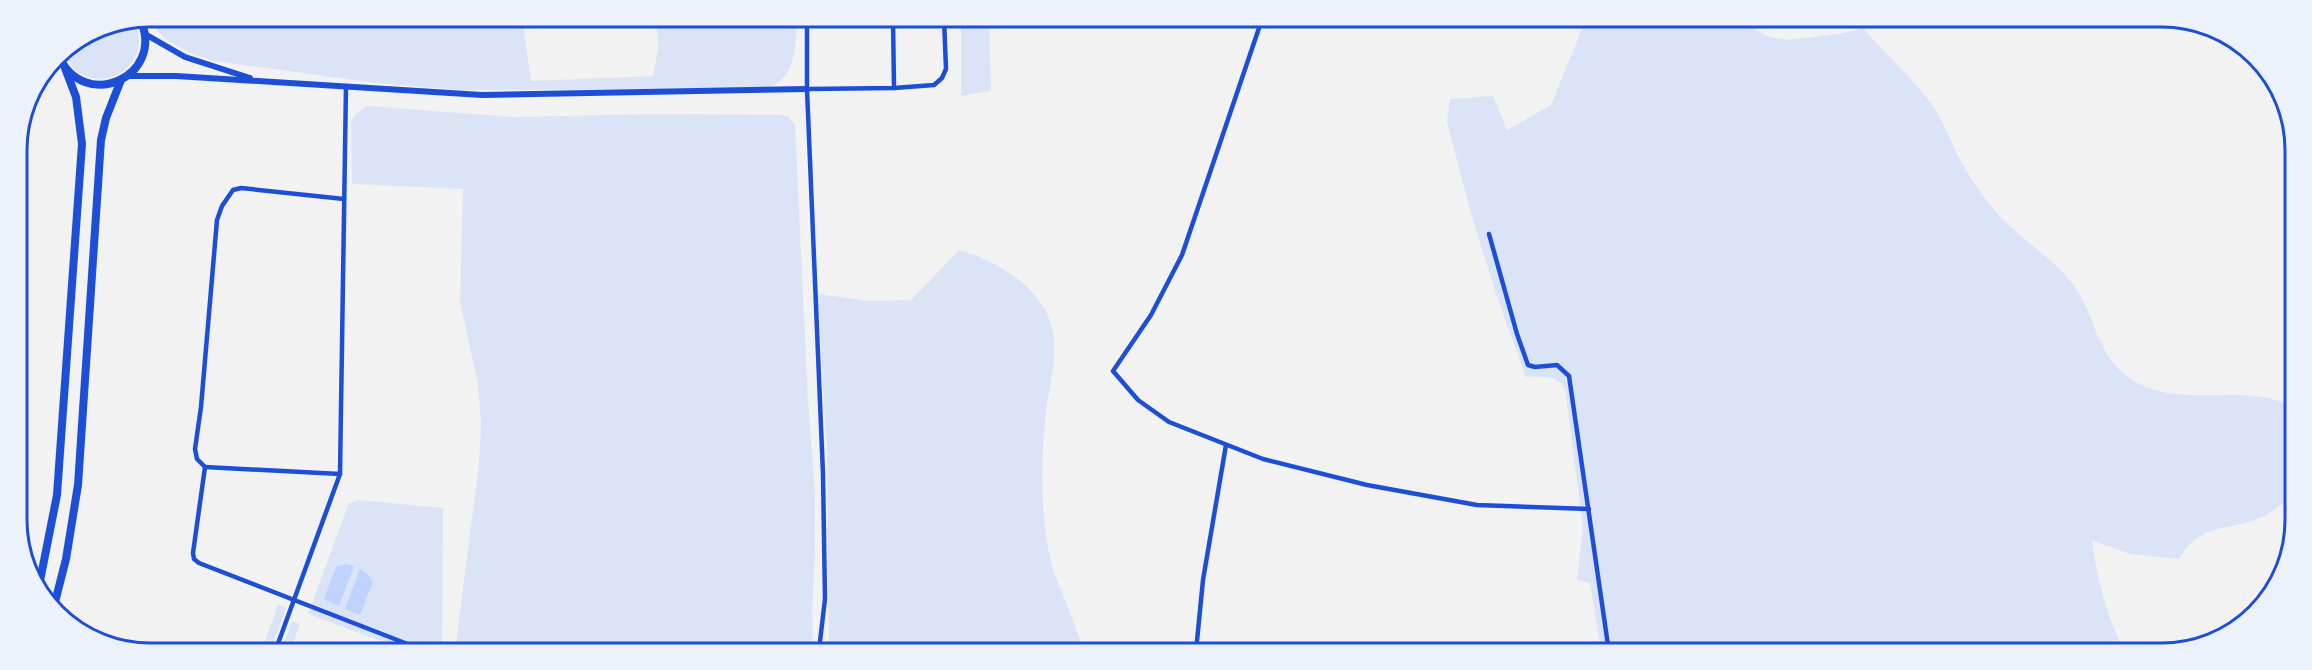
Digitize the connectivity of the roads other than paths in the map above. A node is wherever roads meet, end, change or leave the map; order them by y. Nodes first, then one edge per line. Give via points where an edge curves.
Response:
1 (143, 27) edge
2 (807, 27) edge
3 (893, 27) edge
4 (944, 27) edge
5 (1258, 28) dead end
6 (145, 34) junction
7 (63, 63) edge
8 (62, 64) edge
9 (125, 78) junction
10 (259, 81) junction
11 (346, 86) junction
12 (894, 88) junction
13 (807, 89) junction
14 (344, 199) junction
15 (1490, 234) dead end
16 (1226, 445) junction
17 (205, 467) junction
18 (340, 474) junction
19 (1589, 509) junction
20 (41, 576) edge
21 (56, 598) edge
22 (294, 598) junction
23 (278, 643) edge
24 (406, 643) edge
25 (820, 643) edge
26 (1197, 643) edge
27 (1608, 643) edge

1 - 6 highway
2 - 13 street
3 - 12 street
4 - 12 street via 946,69 942,78 929,87
5 - 16 street via 1182,255 1151,315 1113,371 1137,400 1168,422
6 - 9 highway via 142,57
6 - 10 street via 185,57
7 - 9 highway via 76,78 91,84 106,85
8 - 20 highway via 76,98 82,144 57,495
9 - 10 street
9 - 21 highway via 106,118 101,140 78,485
10 - 11 street
11 - 13 street via 482,95
11 - 14 street
12 - 13 street
13 - 25 street via 823,486 825,599
14 - 17 street via 240,188 233,190 222,206 217,220 195,449 197,459
14 - 18 street
15 - 19 street via 1528,365 1557,365 1569,376
16 - 19 street via 1263,459 1367,485 1477,505
16 - 26 street via 1203,580
17 - 18 street
17 - 22 street via 195,559
18 - 22 street
19 - 27 street
22 - 23 street
22 - 24 street

